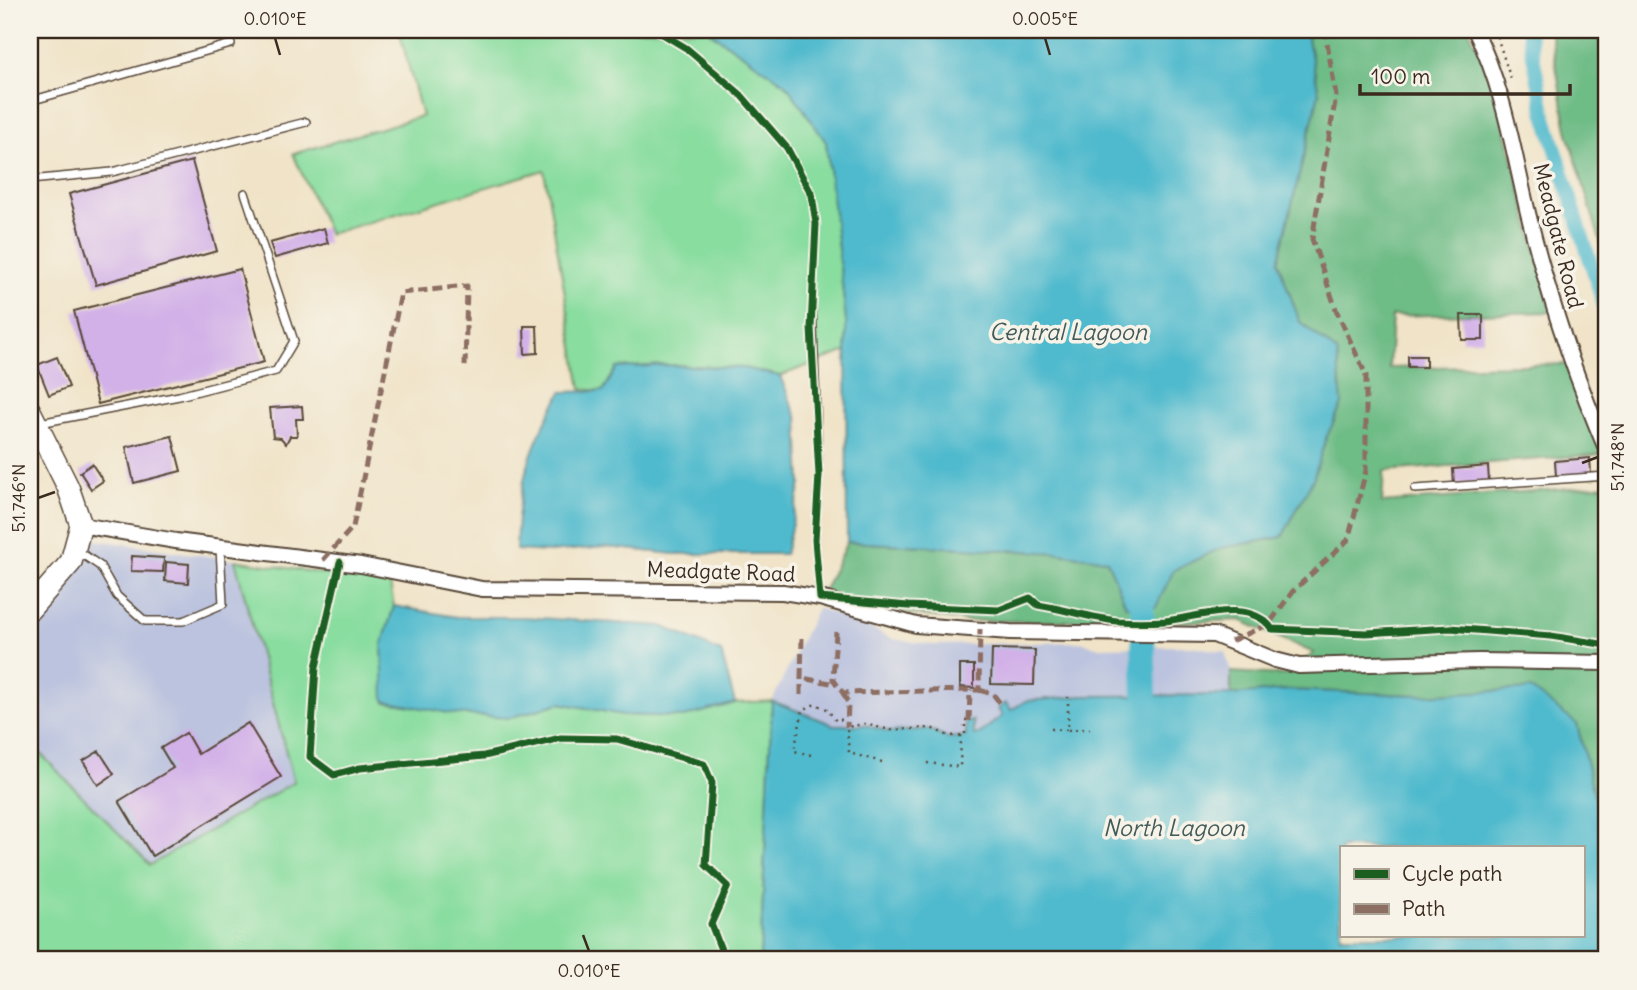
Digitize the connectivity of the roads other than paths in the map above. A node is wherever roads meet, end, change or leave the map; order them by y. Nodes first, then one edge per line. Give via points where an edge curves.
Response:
1 (33, 30) edge
2 (1475, 30) edge
3 (231, 44) dead end
4 (30, 47) edge
5 (30, 101) edge
6 (306, 122) dead end
7 (30, 180) edge
8 (245, 193) dead end
9 (812, 304) dead end
10 (33, 417) edge
11 (1607, 451) edge
12 (1607, 476) edge
13 (1415, 489) dead end
14 (81, 525) junction
15 (220, 547) junction
16 (75, 549) junction
17 (820, 598) junction
18 (30, 609) edge
19 (1607, 663) edge

1 - 4 lane
2 - 11 street, Meadgate Road via 1499,85 1563,340
3 - 5 lane
6 - 7 lane via 112,172
8 - 10 lane via 294,341 276,371 179,396
9 - 17 lane
10 - 14 street via 73,498
12 - 13 lane
14 - 15 street, Meadgate Road
14 - 16 street
15 - 16 lane via 223,604 183,621 145,621 117,596 100,566
15 - 17 street, Meadgate Road via 361,565 482,589 726,590
16 - 18 street via 64,573
17 - 19 street, Meadgate Road via 916,625 1213,635 1300,666

